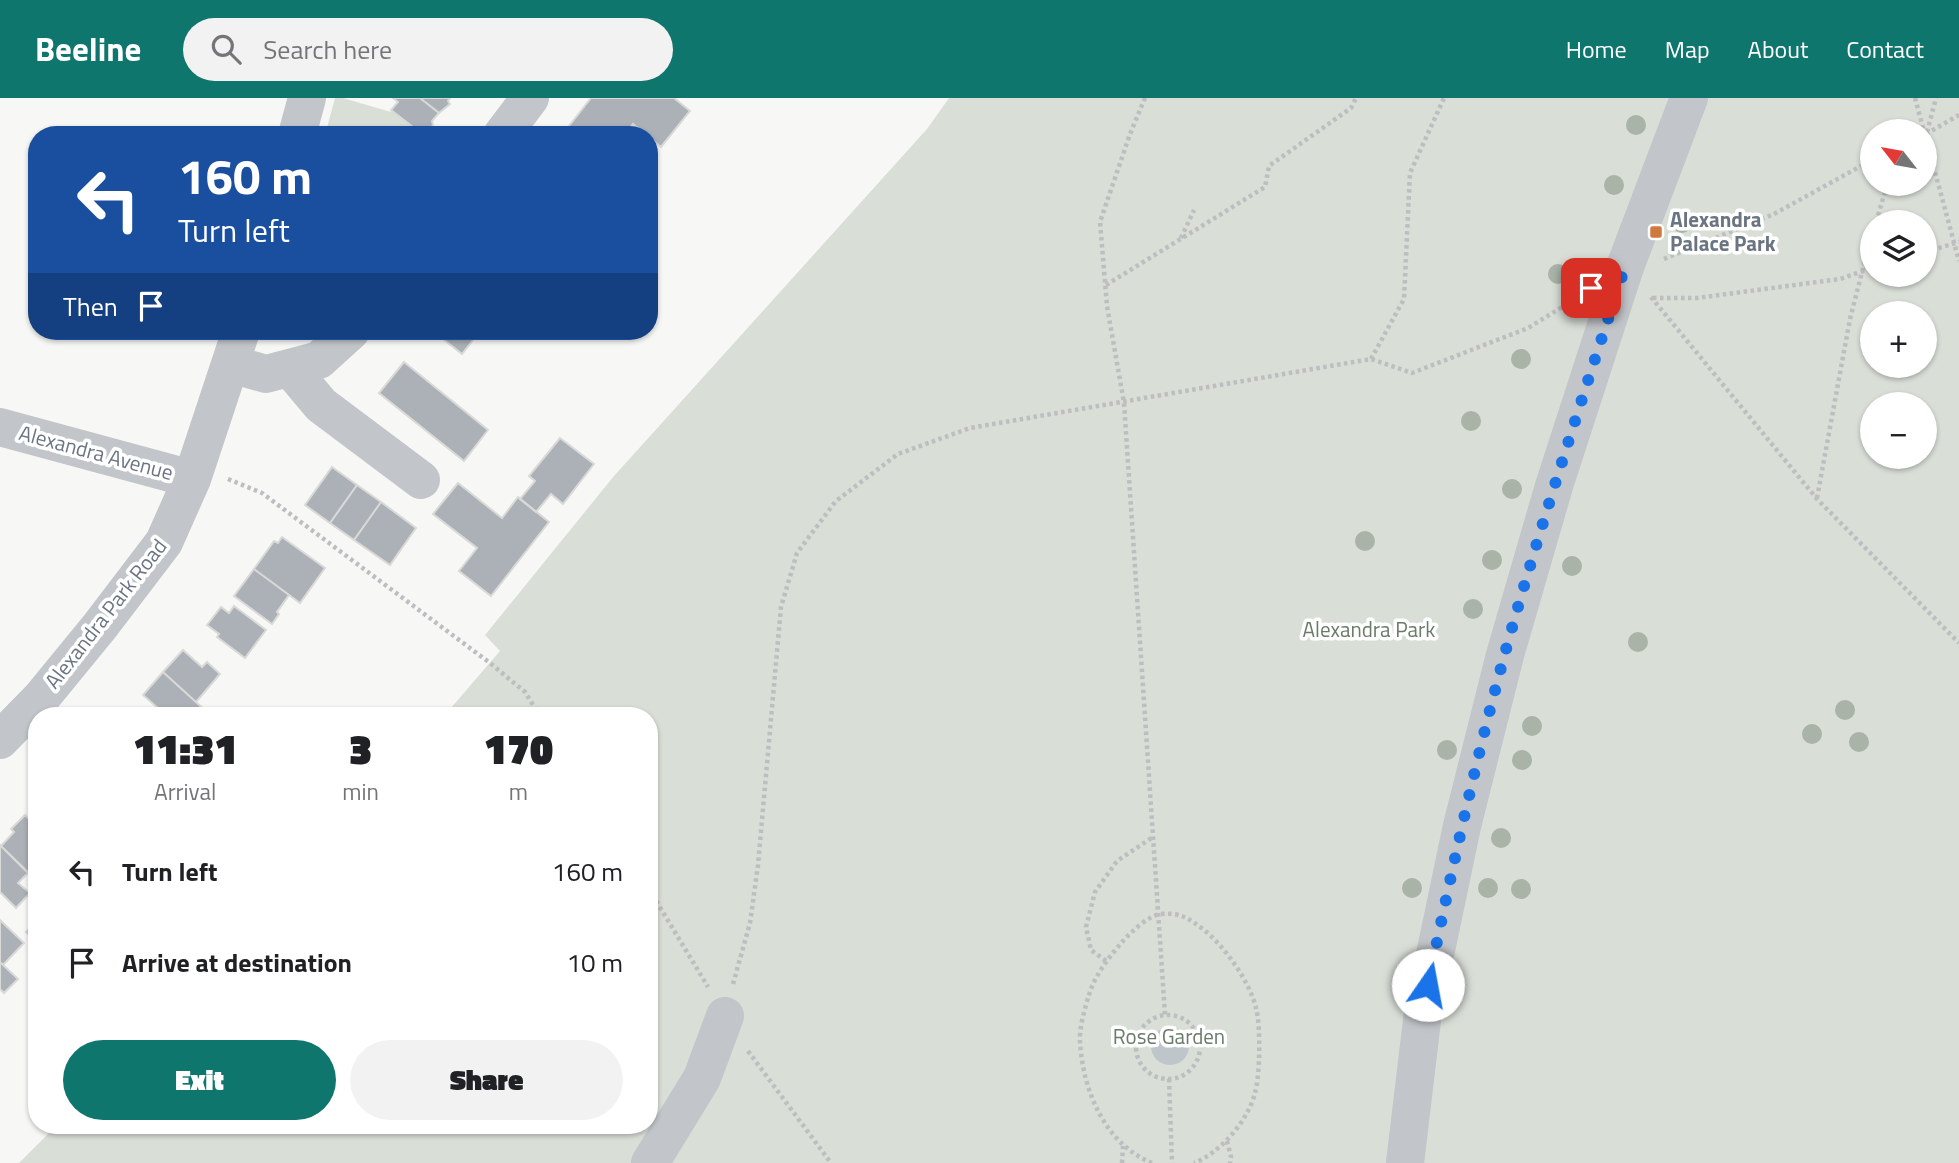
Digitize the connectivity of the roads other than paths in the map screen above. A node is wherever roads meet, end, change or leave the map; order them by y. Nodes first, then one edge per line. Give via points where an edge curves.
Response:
1 (307, 98) edge
2 (530, 98) edge
3 (1689, 98) edge
4 (299, 126) edge
5 (509, 126) edge
6 (341, 340) edge
7 (236, 348) edge
8 (290, 368) junction
9 (0, 427) edge
10 (207, 478) junction
11 (421, 480) dead end
12 (32, 707) edge
13 (28, 711) edge
14 (0, 740) edge
15 (724, 1016) road end
16 (650, 1163) edge
17 (1405, 1163) edge

1 - 4 street
2 - 5 street
3 - 17 street via 1625,267 1553,486 1505,655 1462,826 1423,1012
6 - 8 street, Alexandra Park Road via 318,360
7 - 8 street, Alexandra Park Road via 266,374
7 - 10 street, Alexandra Park Road
8 - 11 street via 321,405
9 - 10 street, Alexandra Avenue
10 - 12 street, Alexandra Park Road via 100,626
13 - 14 street, Alexandra Park Road
15 - 16 street via 702,1078

